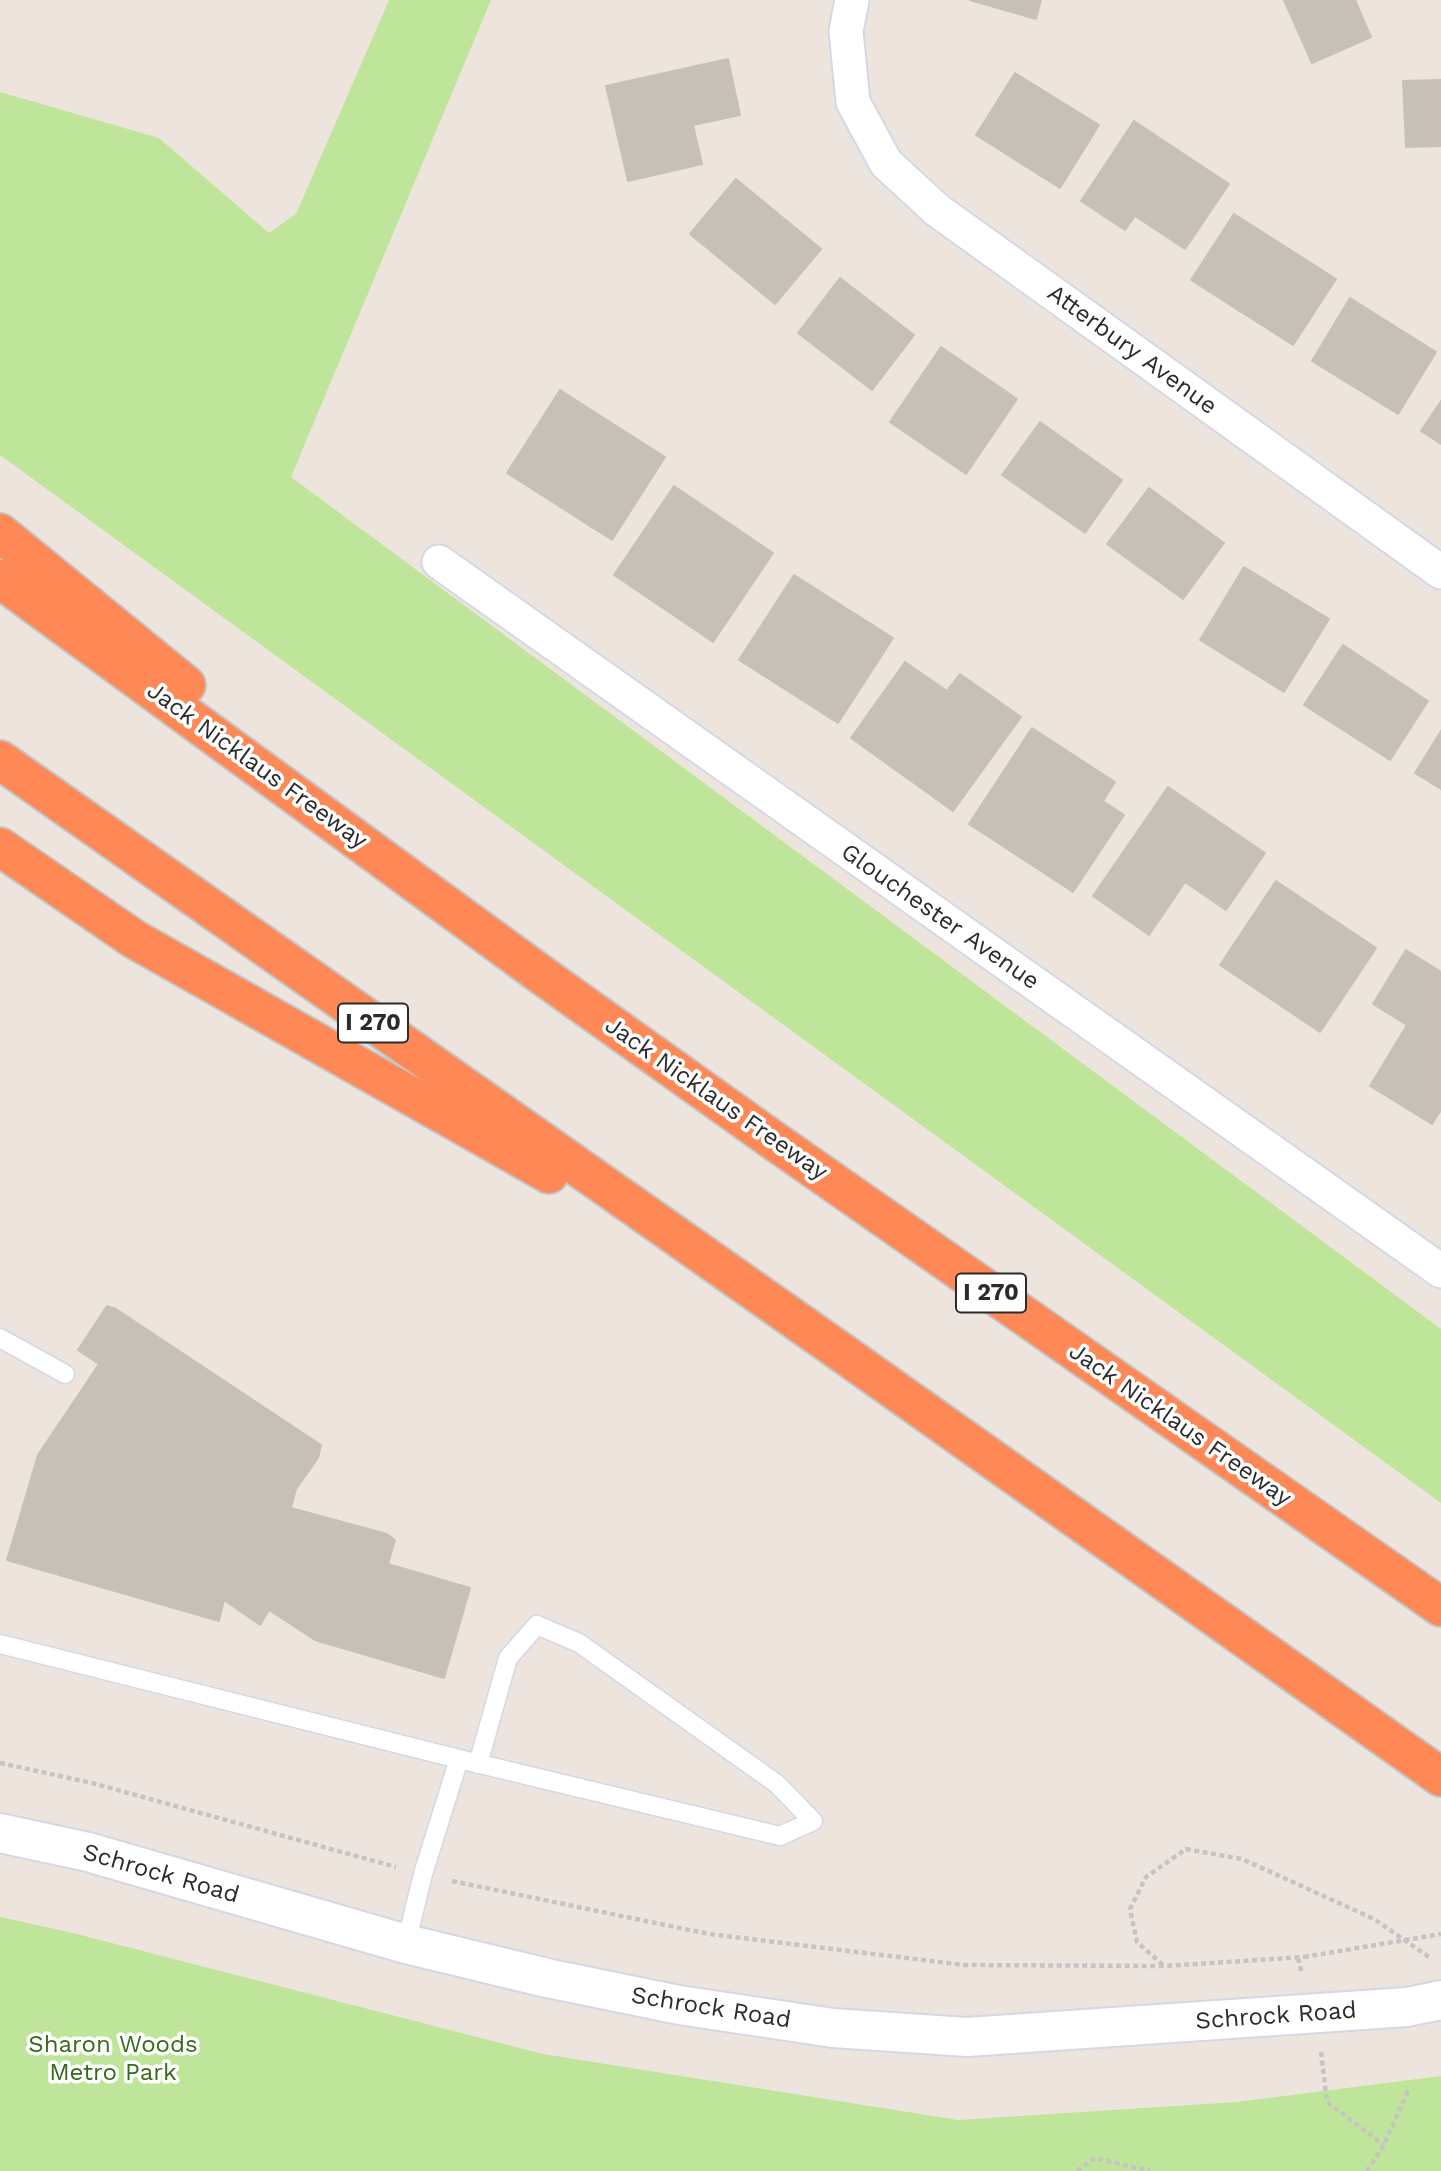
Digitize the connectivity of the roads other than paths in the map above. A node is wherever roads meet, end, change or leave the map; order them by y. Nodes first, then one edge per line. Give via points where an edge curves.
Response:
1 (852, 0) edge
2 (0, 533) edge
3 (439, 562) dead end
4 (1441, 572) edge
5 (0, 579) edge
6 (0, 760) edge
7 (0, 847) edge
8 (543, 976) junction
9 (1441, 1271) edge
10 (746, 1286) junction
11 (0, 1338) edge
12 (65, 1374) dead end
13 (1441, 1607) edge
14 (0, 1644) edge
15 (459, 1759) junction
16 (478, 1764) junction
17 (1441, 1777) edge
18 (0, 1833) edge
19 (406, 1944) junction
20 (1439, 1989) edge

1 - 4 street, Atterbury Avenue via 846,31 853,102 886,163 937,210
2 - 8 highway
3 - 9 street, Glouchester Avenue
5 - 8 highway, Jack Nicklaus Freeway / I 270
6 - 10 highway, I 270
7 - 10 highway via 134,939
8 - 13 highway, Jack Nicklaus Freeway / I 270
10 - 17 highway, I 270
11 - 12 lane
14 - 15 lane
15 - 16 lane
15 - 19 lane
16 - 16 lane via 780,1836 813,1821 777,1784 579,1643 537,1625 508,1658
18 - 19 main road, Schrock Road via 88,1852
19 - 20 main road, Schrock Road via 679,2005 833,2028 967,2037 1407,2007

